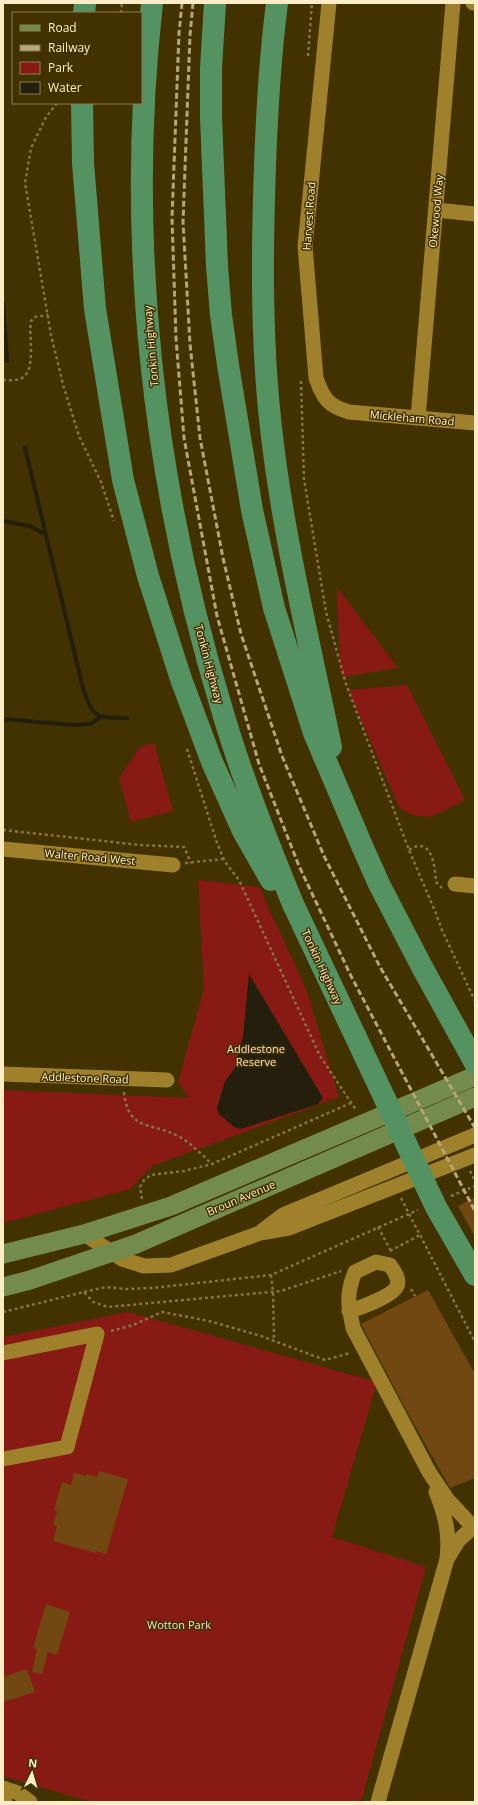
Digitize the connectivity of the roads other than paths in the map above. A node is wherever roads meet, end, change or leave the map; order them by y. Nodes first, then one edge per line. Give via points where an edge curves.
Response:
1 (152, 3) edge
2 (215, 3) edge
3 (277, 3) edge
4 (329, 3) edge
5 (453, 3) edge
6 (82, 104) edge
7 (436, 210) junction
8 (475, 214) edge
9 (349, 412) joint
10 (418, 418) junction
11 (475, 423) edge
12 (342, 797) junction
13 (4, 849) edge
14 (173, 865) road end
15 (455, 884) road end
16 (475, 886) edge
17 (336, 996) junction
18 (475, 1063) edge
19 (3, 1074) edge
20 (475, 1076) edge
21 (167, 1080) dead end
22 (475, 1097) edge
23 (475, 1135) edge
24 (475, 1155) edge
25 (260, 1233) junction
26 (84, 1234) junction
27 (112, 1252) junction
28 (3, 1254) edge
29 (475, 1275) edge
30 (3, 1287) edge
31 (349, 1311) dead end
32 (3, 1353) edge
33 (3, 1459) edge
34 (429, 1472) junction
35 (474, 1526) edge
36 (447, 1559) junction
37 (3, 1788) edge
38 (30, 1802) edge
39 (378, 1802) edge

1 - 17 highway, Tonkin Highway via 144,127 145,265 157,402 174,517 196,616 238,762 288,891
2 - 12 highway via 211,117 217,266 228,366 252,510 274,608 314,733
3 - 12 highway via 270,67 262,238 264,328 271,428 288,544
4 - 9 street, Harvest Road via 305,246 316,378 328,400 336,408
5 - 7 street, Okewood Way
6 - 17 highway via 82,164 95,309 123,480 148,576 181,679 215,769 243,831
7 - 8 street
7 - 10 street, Okewood Way
9 - 10 street, Mickleham Road
10 - 11 street, Mickleham Road
12 - 18 highway via 379,884
13 - 14 street, Walter Road West
15 - 16 street
17 - 29 highway, Tonkin Highway via 436,1207
19 - 21 street, Addlestone Road
20 - 26 main road, Broun Avenue via 171,1206
22 - 27 main road, Broun Avenue via 136,1244
23 - 25 street via 283,1215
24 - 25 street via 289,1228
25 - 27 street via 170,1265 144,1266 122,1259
26 - 27 street
26 - 28 main road, Broun Avenue
27 - 30 main road, Broun Avenue
31 - 34 street via 353,1328
32 - 33 street via 96,1334 67,1447
34 - 35 street via 447,1499
34 - 36 street via 447,1522
35 - 36 street via 458,1541
36 - 39 street
37 - 38 street via 18,1793

